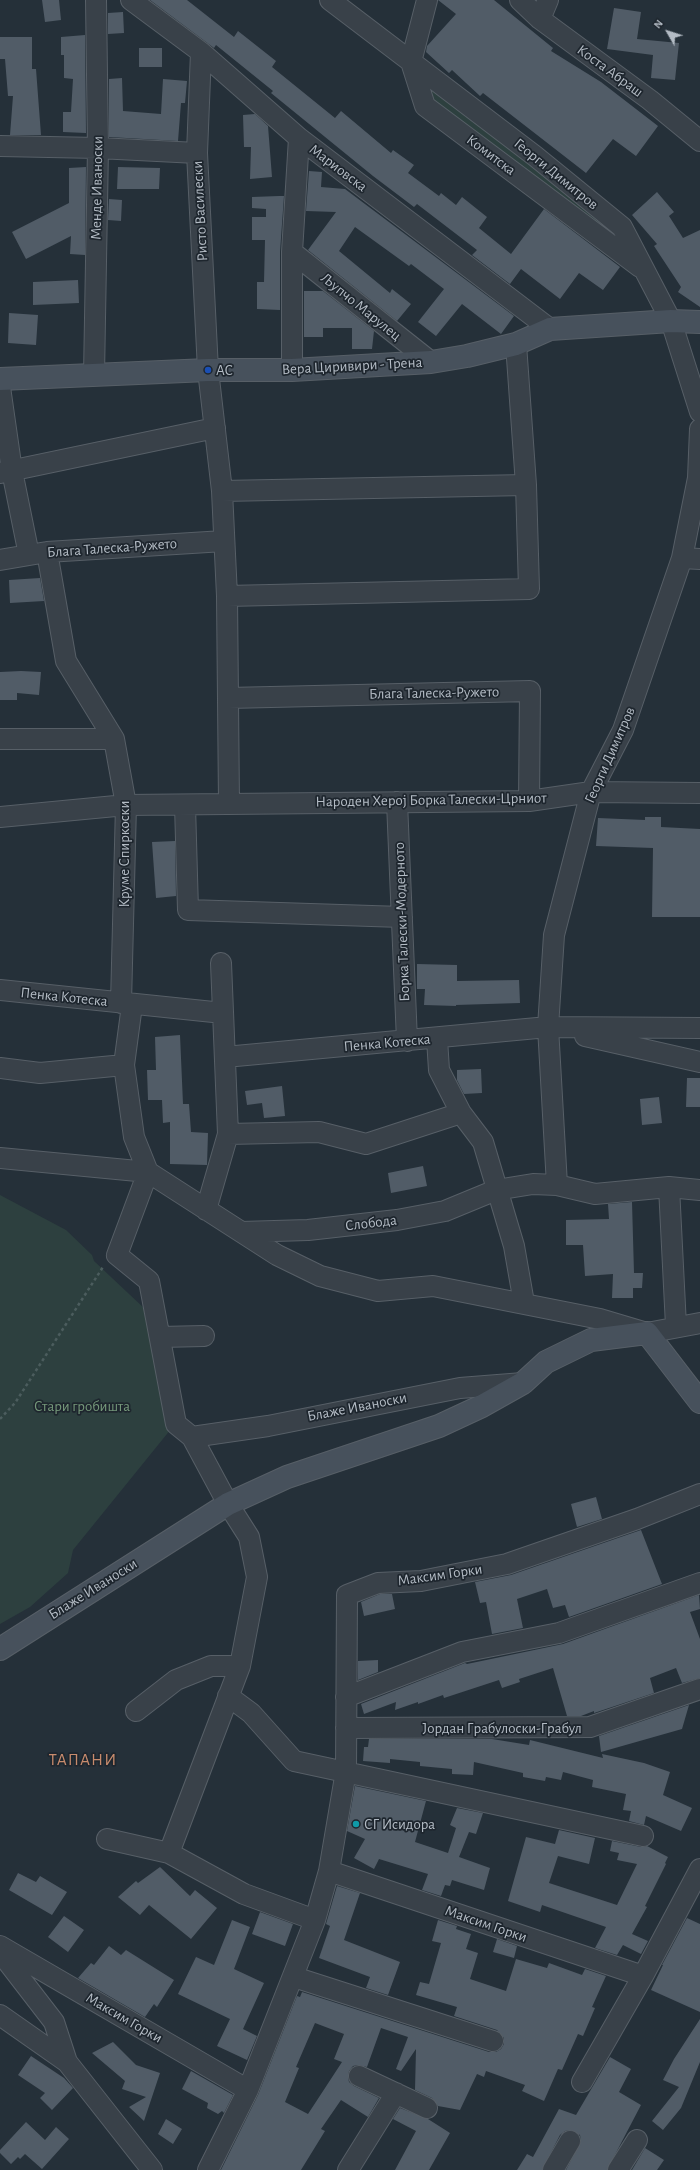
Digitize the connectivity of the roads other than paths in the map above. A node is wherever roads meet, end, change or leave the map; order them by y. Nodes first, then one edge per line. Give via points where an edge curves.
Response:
1 (96, 0) edge
2 (131, 0) edge
3 (427, 0) edge
4 (520, 0) edge
5 (548, 0) edge
6 (332, 1) edge
7 (540, 20) junction
8 (201, 52) junction
9 (411, 62) junction
10 (299, 138) junction
11 (700, 141) edge
12 (0, 146) edge
13 (98, 148) junction
14 (197, 153) junction
15 (292, 252) junction
16 (645, 271) junction
17 (671, 321) junction
18 (700, 322) edge
19 (550, 329) junction
20 (516, 344) junction
21 (431, 362) junction
22 (208, 370) junction
23 (292, 370) junction
24 (94, 375) junction
25 (0, 379) edge
26 (0, 387) edge
27 (700, 412) edge
28 (215, 428) junction
29 (700, 429) edge
30 (6, 472) edge
31 (526, 485) junction
32 (222, 491) junction
33 (224, 541) junction
34 (38, 554) junction
35 (691, 558) edge
36 (0, 560) edge
37 (227, 596) junction
38 (228, 698) junction
39 (0, 739) edge
40 (114, 739) junction
41 (591, 792) junction
42 (700, 793) edge
43 (529, 801) junction
44 (397, 802) junction
45 (229, 804) junction
46 (126, 805) junction
47 (185, 805) junction
48 (0, 817) edge
49 (402, 917) junction
50 (221, 963) dead end
51 (0, 990) edge
52 (127, 1004) junction
53 (223, 1014) junction
54 (548, 1027) junction
55 (700, 1028) edge
56 (437, 1039) junction
57 (407, 1041) junction
58 (225, 1057) junction
59 (700, 1062) edge
60 (124, 1065) junction
61 (0, 1068) edge
62 (461, 1113) junction
63 (228, 1134) junction
64 (0, 1158) edge
65 (148, 1172) junction
66 (557, 1185) junction
67 (668, 1188) junction
68 (496, 1190) junction
69 (700, 1190) edge
70 (206, 1210) junction
71 (241, 1232) junction
72 (524, 1303) junction
73 (700, 1323) edge
74 (676, 1326) junction
75 (647, 1333) junction
76 (204, 1336) dead end
77 (160, 1337) junction
78 (523, 1383) junction
79 (700, 1402) edge
80 (192, 1437) junction
81 (700, 1494) edge
82 (228, 1504) junction
83 (700, 1583) edge
84 (0, 1649) edge
85 (240, 1666) junction
86 (700, 1689) edge
87 (228, 1696) junction
88 (346, 1697) junction
89 (136, 1711) dead end
90 (346, 1728) junction
91 (346, 1771) junction
92 (643, 1836) dead end
93 (107, 1839) dead end
94 (169, 1853) junction
95 (700, 1869) edge
96 (329, 1871) junction
97 (315, 1920) junction
98 (0, 1946) edge
99 (0, 1952) edge
100 (643, 1976) junction
101 (294, 1977) junction
102 (0, 2015) edge
103 (493, 2041) dead end
104 (67, 2062) junction
105 (359, 2076) dead end
106 (582, 2082) dead end
107 (248, 2090) junction
108 (396, 2093) junction
109 (428, 2108) dead end
110 (637, 2140) dead end
111 (570, 2141) dead end
112 (152, 2170) edge
113 (208, 2170) edge
114 (348, 2170) edge
115 (553, 2170) edge
116 (618, 2170) edge

1 - 13 street, Менде Иваноски
2 - 8 street, Мариовска
3 - 9 street
4 - 7 street, Коста Абраш
5 - 7 street
6 - 9 street, Георги Димитров
7 - 11 street, Коста Абраш via 650,100
8 - 10 street, Мариовска
8 - 14 street, Ристо Василески
9 - 16 street, Георги Димитров via 535,156 622,227
9 - 16 street, Комитска via 426,106
10 - 15 street
10 - 19 street, Мариовска
12 - 13 street
13 - 14 street
13 - 24 street, Менде Иваноски
14 - 22 street, Ристо Василески
15 - 21 street, Љупчо Марулец
15 - 23 street
16 - 17 street, Георги Димитров
17 - 18 street, Вера Циривири - Трена
17 - 19 street, Вера Циривири - Трена
17 - 27 street, Георги Димитров
19 - 20 street, Вера Циривири - Трена
20 - 21 street, Вера Циривири - Трена
20 - 31 street
21 - 23 street, Вера Циривири - Трена
22 - 23 street, Вера Циривири - Трена
22 - 24 street, Вера Циривири - Трена
22 - 28 street
24 - 25 street, Вера Циривири - Трена
26 - 30 street, Круме Спиркоски
28 - 30 street
28 - 32 street
29 - 35 street, Георги Димитров
30 - 34 street, Круме Спиркоски
31 - 32 street
31 - 37 street via 529,589
32 - 33 street
33 - 34 street, Блага Талеска-Ружето
33 - 37 street
34 - 36 street, Блага Талеска-Ружето
34 - 40 street, Круме Спиркоски via 66,661
35 - 41 street, Георги Димитров via 623,730
37 - 38 street
38 - 43 street, Блага Талеска-Ружето via 530,691
38 - 45 street
39 - 40 street
40 - 46 street, Круме Спиркоски
41 - 42 street, Народен Херој Борка Талески-Црниот
41 - 43 street, Народен Херој Борка Талески-Црниот
41 - 54 street, Георги Димитров via 554,936
43 - 44 street, Народен Херој Борка Талески-Црниот
44 - 45 street, Народен Херој Борка Талески-Црниот
44 - 49 street, Борка Талески-Модерното
45 - 47 street, Народен Херој Борка Талески-Црниот
46 - 47 street, Народен Херој Борка Талески-Црниот
46 - 48 street, Народен Херој Борка Талески-Црниот
46 - 52 street, Круме Спиркоски
47 - 49 street via 188,910
49 - 57 street, Борка Талески-Модерното
50 - 53 street
51 - 52 street, Пенка Котеска
52 - 53 street, Пенка Котеска
52 - 60 street, Круме Спиркоски
53 - 58 street
54 - 55 street, Пенка Котеска
54 - 56 street, Пенка Котеска
54 - 59 street, Пенка Котеска
54 - 66 street
56 - 57 street, Пенка Котеска
56 - 62 street via 440,1070
57 - 58 street, Пенка Котеска
58 - 63 street
60 - 61 street via 40,1072
60 - 65 street, Круме Спиркоски via 134,1137
62 - 63 street via 366,1144 318,1132
62 - 68 street via 483,1142
63 - 70 street
64 - 65 street
65 - 70 street
65 - 77 street via 117,1255 149,1281
66 - 67 street, Слобода via 595,1194
66 - 68 street, Слобода via 534,1184
67 - 69 street, Слобода
67 - 74 street
68 - 71 street, Слобода via 445,1211 397,1220 308,1230
68 - 72 street via 514,1246
70 - 71 street
71 - 72 street via 277,1255 320,1276 378,1291 433,1286
72 - 75 street via 600,1319
73 - 74 street
74 - 75 street
75 - 78 street, Блаже Иваноски via 591,1340 546,1362
75 - 79 street
76 - 77 street
77 - 80 street via 176,1424
78 - 80 street, Блаже Иваноски via 460,1388 268,1426
78 - 82 street, Блаже Иваноски via 439,1426 287,1477
80 - 82 street
81 - 88 street, Максим Горки via 507,1564 421,1581 378,1583 347,1595
82 - 84 street, Блаже Иваноски
82 - 85 street via 249,1537 257,1577
83 - 88 street via 559,1633 462,1652
85 - 87 street
85 - 89 street via 211,1666 176,1680
86 - 90 street, Јордан Грабулоски-Грабул via 590,1727
87 - 91 street via 250,1713 294,1761
87 - 94 street
88 - 90 street, Максим Горки
90 - 91 street, Максим Горки
91 - 92 street
91 - 96 street, Максим Горки
93 - 94 street
94 - 97 street via 244,1894
95 - 100 street
96 - 97 street, Максим Горки
96 - 100 street, Максим Горки
97 - 101 street, Максим Горки
98 - 107 street, Максим Горки
99 - 104 street via 54,2022
100 - 106 street
101 - 103 street
101 - 107 street, Максим Горки
102 - 104 street
104 - 112 street
105 - 108 street
107 - 113 street, Максим Горки
108 - 109 street
108 - 114 street
110 - 116 street
111 - 115 street

